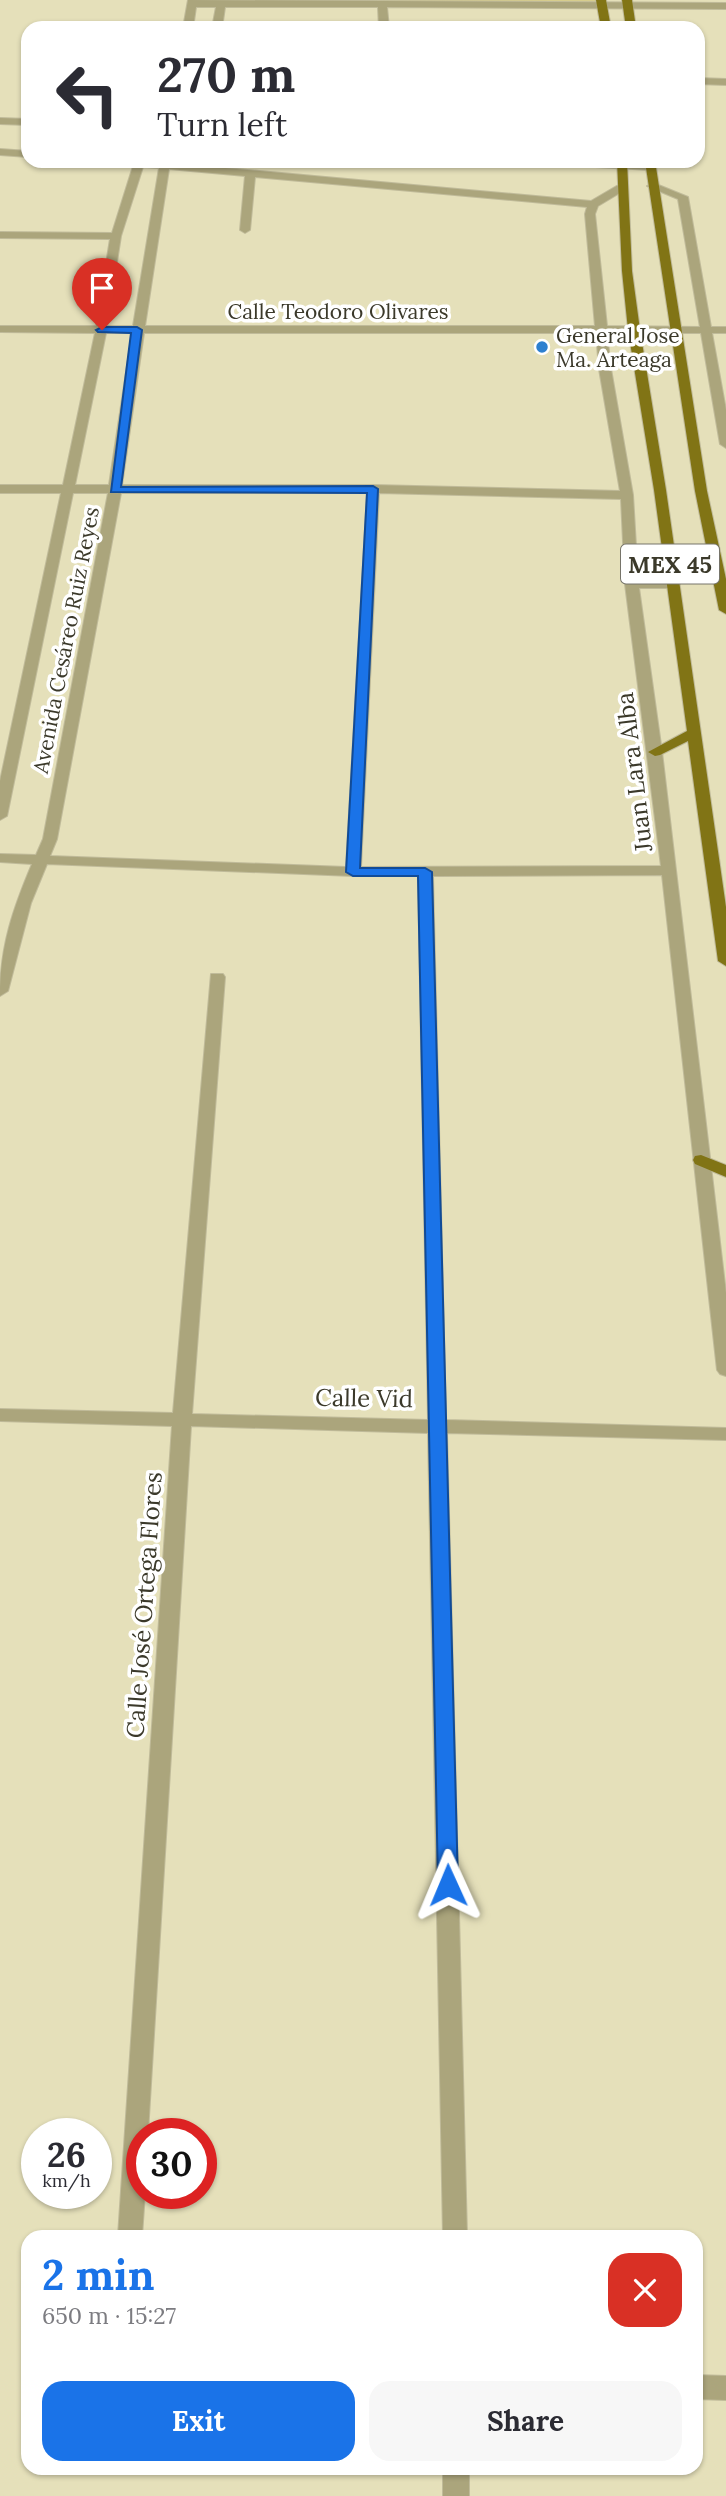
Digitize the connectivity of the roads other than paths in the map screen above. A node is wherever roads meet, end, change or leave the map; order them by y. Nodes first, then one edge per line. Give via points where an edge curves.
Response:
1 (192, 2) edge
2 (222, 2) edge
3 (382, 2) edge
4 (602, 3) edge
5 (627, 3) edge
6 (726, 5) edge
7 (189, 21) edge
8 (218, 21) edge
9 (383, 21) edge
10 (605, 21) edge
11 (630, 21) edge
12 (705, 81) edge
13 (726, 82) edge
14 (0, 121) edge
15 (21, 122) edge
16 (0, 152) edge
17 (21, 154) edge
18 (137, 168) edge
19 (164, 168) edge
20 (204, 168) edge
21 (622, 168) edge
22 (650, 168) edge
23 (250, 174) junction
24 (624, 186) junction
25 (652, 186) junction
26 (593, 204) junction
27 (245, 230) dead end
28 (0, 235) edge
29 (116, 236) junction
30 (0, 329) edge
31 (102, 330) junction
32 (137, 330) junction
33 (634, 330) junction
34 (706, 330) junction
35 (726, 330) edge
36 (602, 331) junction
37 (676, 331) junction
38 (726, 444) edge
39 (0, 489) edge
40 (69, 489) junction
41 (373, 489) junction
42 (115, 490) junction
43 (627, 495) junction
44 (723, 579) edge
45 (632, 584) junction
46 (673, 584) junction
47 (726, 610) edge
48 (694, 733) junction
49 (655, 752) junction
50 (0, 816) edge
51 (0, 858) edge
52 (43, 860) junction
53 (668, 870) junction
54 (353, 872) junction
55 (425, 872) junction
56 (726, 961) edge
57 (217, 978) dead end
58 (0, 991) edge
59 (702, 1160) junction
60 (726, 1172) edge
61 (726, 1370) edge
62 (0, 1415) edge
63 (182, 1419) junction
64 (438, 1424) junction
65 (726, 1434) edge
66 (130, 2230) edge
67 (455, 2230) edge
68 (703, 2387) edge
69 (726, 2388) edge
70 (456, 2475) edge
71 (456, 2496) edge

1 - 2 street
1 - 7 street
2 - 3 street
2 - 8 street
3 - 4 street
3 - 9 street
4 - 5 street
4 - 10 main road
5 - 6 street
5 - 11 main road
12 - 13 street
14 - 15 street
16 - 17 street
18 - 29 street, Avenida Cesáreo Ruiz Reyes
19 - 32 street, Avenida Cesáreo Ruiz Reyes
20 - 23 street
21 - 24 main road, MEX 45
22 - 25 main road, MEX 45
23 - 26 street
23 - 27 street
24 - 26 street
24 - 33 main road, MEX 45
25 - 34 street via 683,197
25 - 37 main road, MEX 45
26 - 36 street, Juan Lara Alba via 590,214
28 - 29 street
29 - 31 street, Avenida Cesáreo Ruiz Reyes
30 - 31 street, Calle Teodoro Olivares
31 - 32 street, Calle Teodoro Olivares
31 - 40 street, Avenida Cesáreo Ruiz Reyes
32 - 36 street, Calle Teodoro Olivares
32 - 42 street, Avenida Cesáreo Ruiz Reyes
33 - 36 street, Calle Teodoro Olivares
33 - 37 street, Calle Teodoro Olivares
33 - 46 main road, MEX 45
34 - 35 street, Calle Teodoro Olivares
34 - 37 street, Calle Teodoro Olivares
34 - 38 street
36 - 43 street, Juan Lara Alba
37 - 44 main road, MEX 45 via 701,491
39 - 40 street
40 - 42 street
40 - 50 street, Avenida Cesáreo Ruiz Reyes
41 - 42 street
41 - 43 street
41 - 54 street
42 - 52 street, Avenida Cesáreo Ruiz Reyes
43 - 45 street, Juan Lara Alba
44 - 47 main road, MEX 45
45 - 46 street
45 - 49 street, Juan Lara Alba
46 - 48 main road, MEX 45
48 - 49 main road
48 - 56 main road, MEX 45
49 - 53 street, Juan Lara Alba
51 - 52 street
52 - 54 street
52 - 58 street, Avenida Cesáreo Ruiz Reyes via 23,903
53 - 55 street
53 - 59 street, Juan Lara Alba
54 - 55 street
55 - 64 street
57 - 63 street, Calle José Ortega Flores
59 - 60 main road
59 - 61 street, Juan Lara Alba
62 - 63 street, Calle Vid
63 - 64 street, Calle Vid
63 - 66 street, Calle José Ortega Flores
64 - 65 street, Calle Vid
64 - 67 street
68 - 69 street
70 - 71 street

